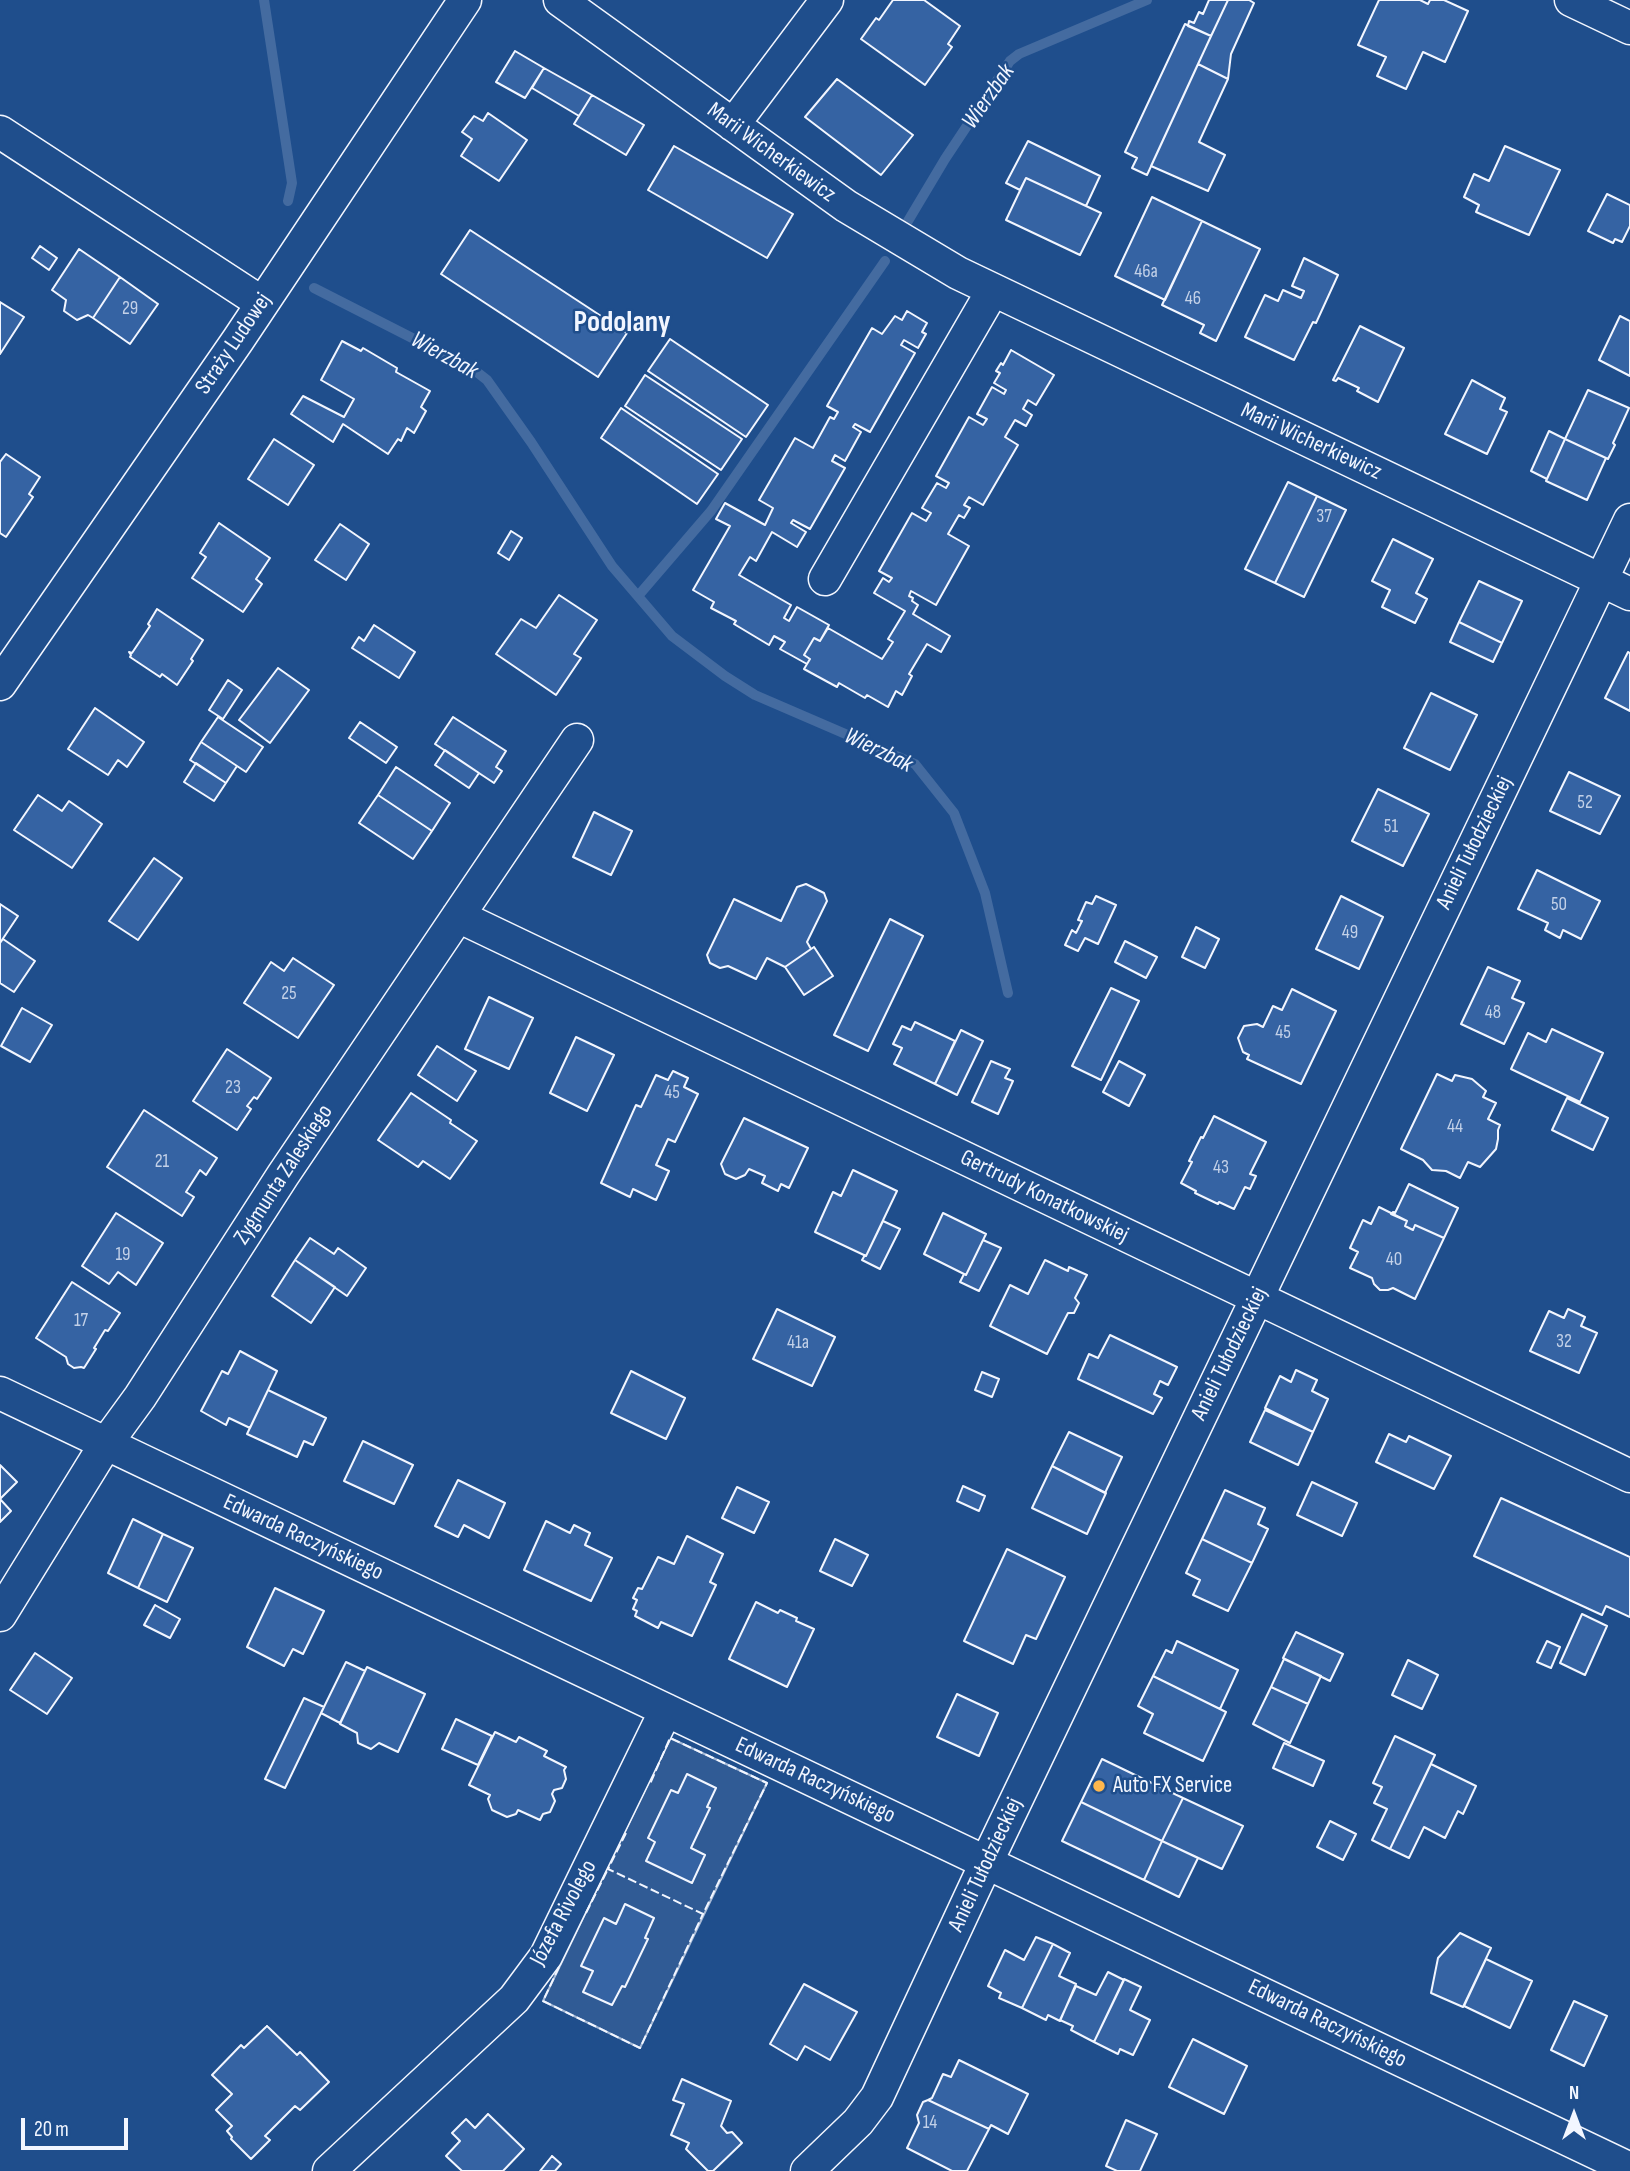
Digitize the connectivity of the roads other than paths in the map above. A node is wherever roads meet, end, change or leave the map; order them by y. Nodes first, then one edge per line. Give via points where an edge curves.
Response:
1 (465, 0) edge
2 (560, 0) edge
3 (827, 0) edge
4 (1571, 0) edge
5 (1630, 28) edge
6 (733, 125) junction
7 (0, 132) edge
8 (993, 290) junction
9 (262, 303) junction
10 (1630, 520) edge
11 (825, 579) dead end
12 (1601, 580) junction
13 (1630, 594) edge
14 (0, 684) edge
15 (577, 740) dead end
16 (458, 916) junction
17 (1257, 1298) junction
18 (0, 1393) edge
19 (105, 1445) junction
20 (1630, 1476) edge
21 (0, 1615) edge
22 (666, 1710) junction
23 (987, 1861) junction
24 (1630, 2169) edge
25 (329, 2171) edge
26 (807, 2171) edge

1 - 9 street, Straży Ludowej
2 - 6 street, Marii Wicherkiewicz
3 - 6 street
4 - 5 street
6 - 8 street, Marii Wicherkiewicz via 846,206
7 - 9 street
8 - 11 street
8 - 12 street, Marii Wicherkiewicz
9 - 14 street, Straży Ludowej
10 - 12 street, Anieli Tułodzieckiej
12 - 13 street, Marii Wicherkiewicz
12 - 17 street, Anieli Tułodzieckiej
15 - 16 street, Zygmunta Zaleskiego
16 - 17 street, Gertrudy Konatkowskiej
16 - 19 street, Zygmunta Zaleskiego
17 - 20 street, Gertrudy Konatkowskiej
17 - 23 street, Anieli Tułodzieckiej
18 - 19 street, Edwarda Raczyńskiego
19 - 21 street, Zygmunta Zaleskiego
19 - 22 street, Edwarda Raczyńskiego
22 - 23 street, Edwarda Raczyńskiego
22 - 25 street, Józefa Rivolego via 538,1967 514,1999
23 - 24 street, Edwarda Raczyńskiego
23 - 26 street, Anieli Tułodzieckiej via 877,2097

